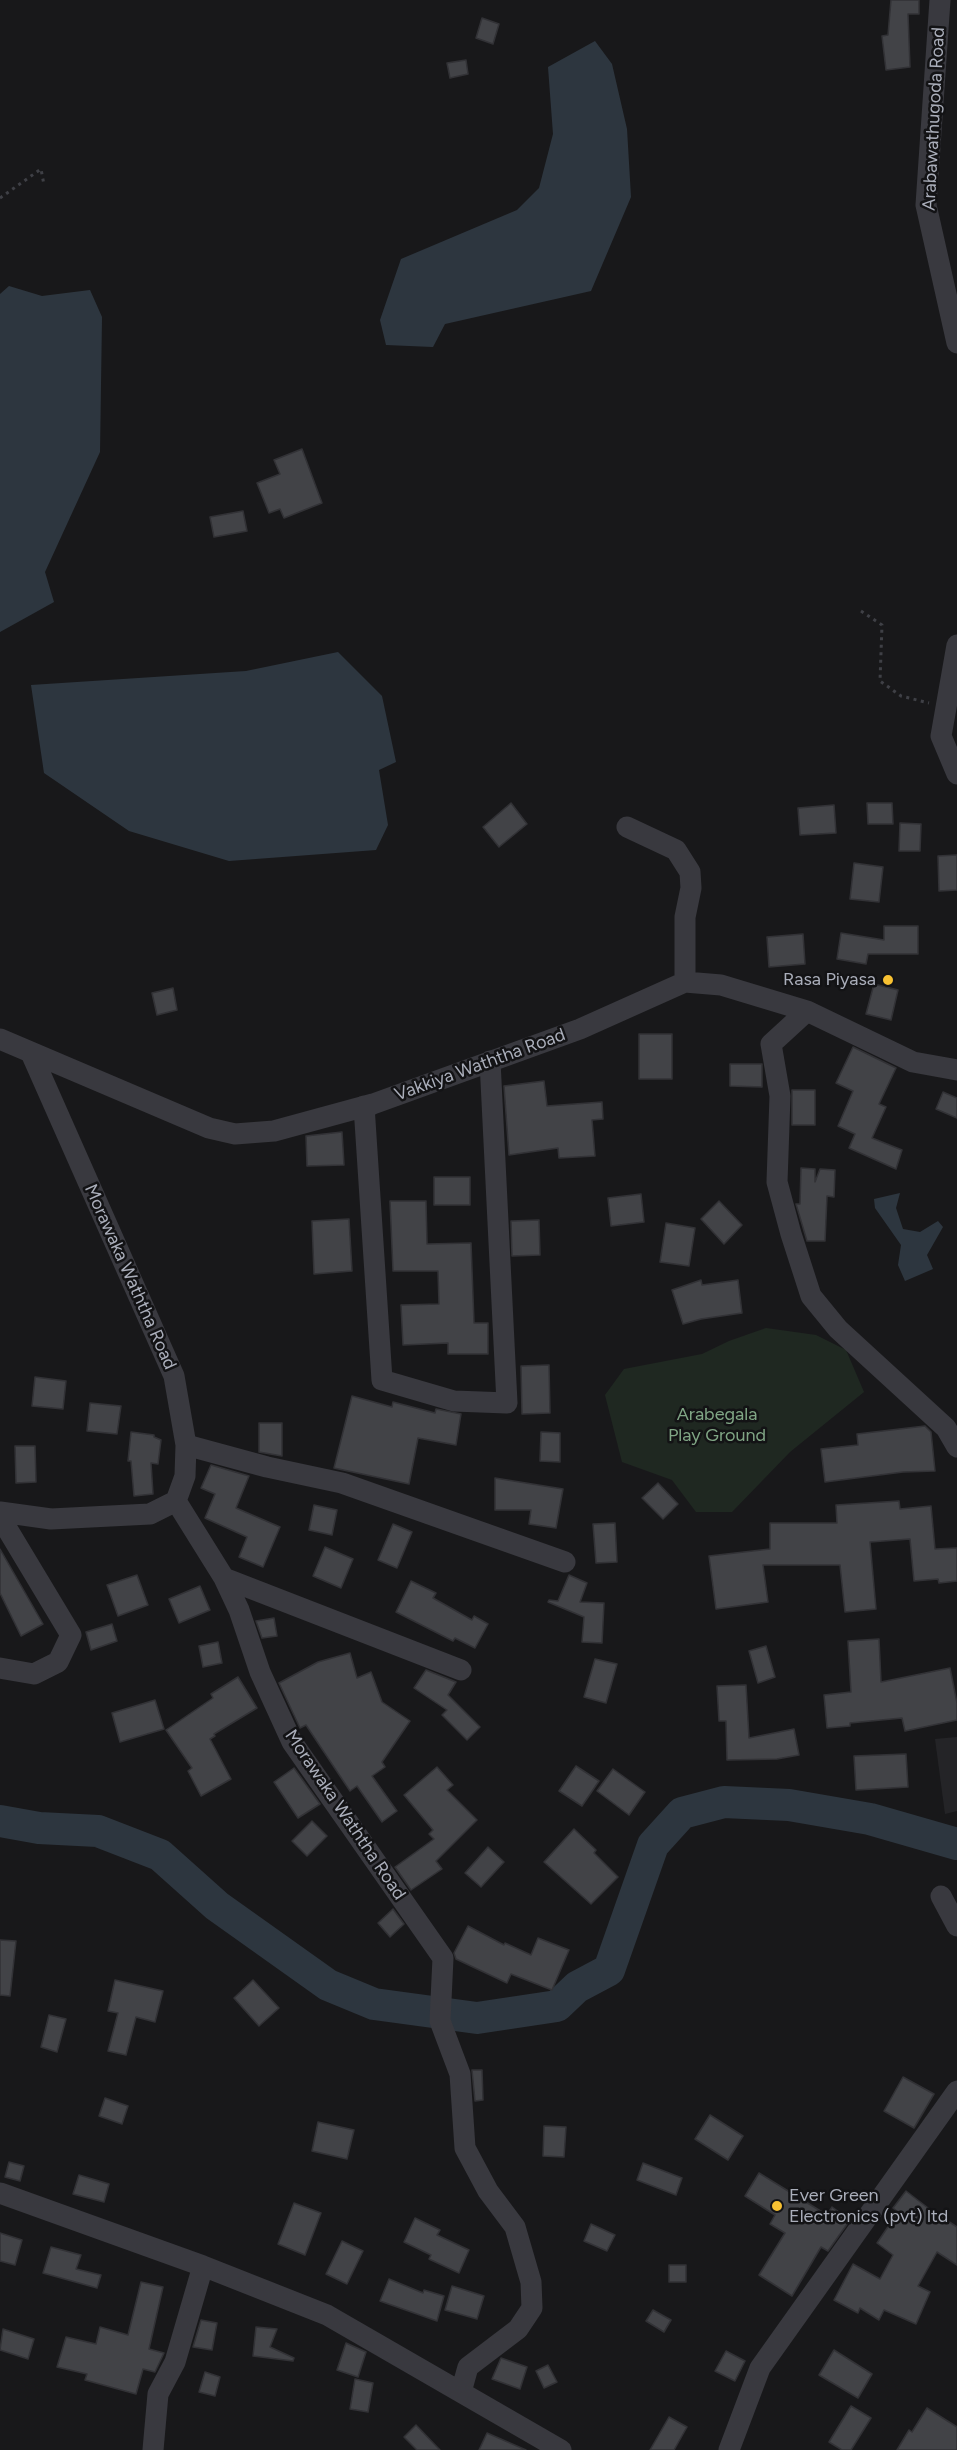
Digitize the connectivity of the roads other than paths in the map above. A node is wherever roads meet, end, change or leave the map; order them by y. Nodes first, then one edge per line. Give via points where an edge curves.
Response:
1 (939, 0) edge
2 (957, 343) edge
3 (957, 645) edge
4 (957, 774) edge
5 (627, 827) dead end
6 (685, 982) junction
7 (807, 1011) junction
8 (0, 1039) edge
9 (31, 1053) junction
10 (490, 1061) junction
11 (957, 1070) edge
12 (364, 1106) junction
13 (186, 1445) junction
14 (957, 1448) edge
15 (176, 1501) junction
16 (0, 1512) edge
17 (0, 1517) edge
18 (565, 1562) dead end
19 (224, 1578) junction
20 (0, 1668) edge
21 (461, 1670) dead end
22 (941, 1896) dead end
23 (957, 1926) edge
24 (957, 2091) edge
25 (0, 2193) edge
26 (203, 2266) junction
27 (461, 2392) junction
28 (547, 2447) edge
29 (153, 2450) edge
30 (729, 2450) edge

1 - 2 street, Arabawathugoda Road via 926,205
3 - 4 street via 941,736
5 - 6 street via 676,850 690,872
6 - 7 street, Vakkiya Waththa Road via 721,985
6 - 10 street, Vakkiya Waththa Road via 580,1029
7 - 11 street, Vakkiya Waththa Road via 913,1062
7 - 14 street via 771,1044 780,1096 777,1182 811,1296 838,1329 946,1428
8 - 9 street, Vakkiya Waththa Road
9 - 12 street, Vakkiya Waththa Road via 209,1128 235,1134 274,1131
9 - 13 street, Morawaka Waththa Road via 174,1376
10 - 12 street, Vakkiya Waththa Road
10 - 12 street via 507,1403 454,1401 382,1380
13 - 15 street, Morawaka Waththa Road via 185,1476
13 - 18 street via 342,1483
15 - 16 street via 150,1514 51,1519
15 - 19 street, Morawaka Waththa Road
17 - 20 street via 71,1635 58,1662 34,1674
19 - 21 street
19 - 27 street, Morawaka Waththa Road via 292,1742 443,1958 441,2012 460,2074 465,2148 488,2191 515,2227 531,2282 532,2308 518,2329 468,2367
22 - 23 street
24 - 30 street via 760,2368
25 - 26 street
26 - 27 street via 327,2315
26 - 29 street via 175,2362 158,2394
27 - 28 street

